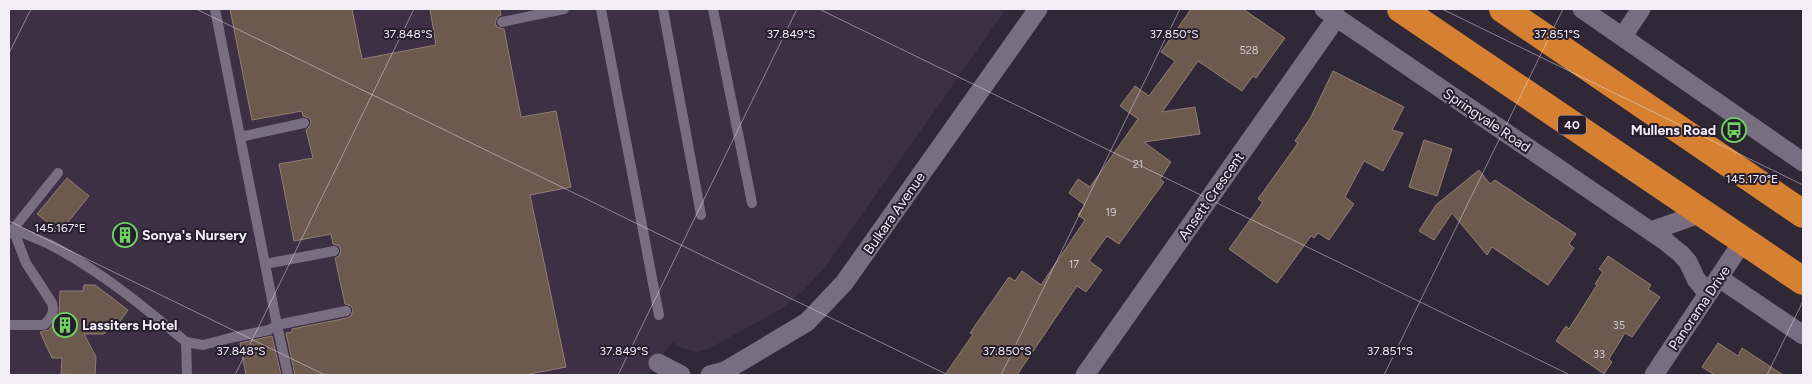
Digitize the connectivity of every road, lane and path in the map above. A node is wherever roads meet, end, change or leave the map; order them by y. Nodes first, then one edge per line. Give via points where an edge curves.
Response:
1 (215, 9) edge
2 (564, 9) edge
3 (601, 9) edge
4 (663, 9) edge
5 (713, 9) edge
6 (1038, 9) edge
7 (1402, 9) edge
8 (1503, 9) edge
9 (1582, 9) edge
10 (1641, 9) edge
11 (550, 10) edge
12 (1330, 13) edge
13 (502, 22) dead end
14 (1623, 36) junction
15 (304, 123) dead end
16 (240, 137) junction
17 (1803, 162) edge
18 (58, 173) dead end
19 (752, 203) dead end
20 (1702, 213) junction
21 (1803, 214) edge
22 (701, 215) dead end
23 (1651, 231) junction
24 (11, 232) edge
25 (1743, 241) junction
26 (334, 251) dead end
27 (265, 264) junction
28 (1719, 278) junction
29 (1803, 280) edge
30 (1708, 294) junction
31 (346, 312) dead end
32 (659, 315) dead end
33 (277, 324) junction
34 (9, 325) edge
35 (1803, 335) edge
36 (186, 342) junction
37 (658, 363) dead end
38 (187, 375) edge
39 (288, 375) edge
40 (681, 375) edge
41 (710, 375) edge
42 (1085, 375) edge
43 (1654, 375) edge

1 - 16 lane
2 - 11 lane
3 - 32 lane
4 - 22 lane
5 - 19 lane
6 - 41 street, Bulkara Avenue via 844,283 825,305 799,327 726,371
7 - 20 highway, 40
8 - 21 highway
9 - 14 street
10 - 14 street
11 - 13 lane
12 - 23 street, Springvale Road
12 - 42 street, Ansett Crescent
14 - 17 street
15 - 16 lane
16 - 27 lane
18 - 24 lane
20 - 23 street
20 - 25 highway, 40
23 - 30 street, Springvale Road via 1681,254
24 - 34 lane via 54,309 44,325
24 - 36 lane via 48,244 91,269
25 - 28 street, Panorama Drive
25 - 29 highway, 40
26 - 27 lane
27 - 33 lane
28 - 30 street, Panorama Drive
28 - 35 street
30 - 43 street, Panorama Drive
31 - 33 lane
33 - 36 lane via 269,330 203,346
33 - 39 lane
36 - 38 lane
37 - 40 street

